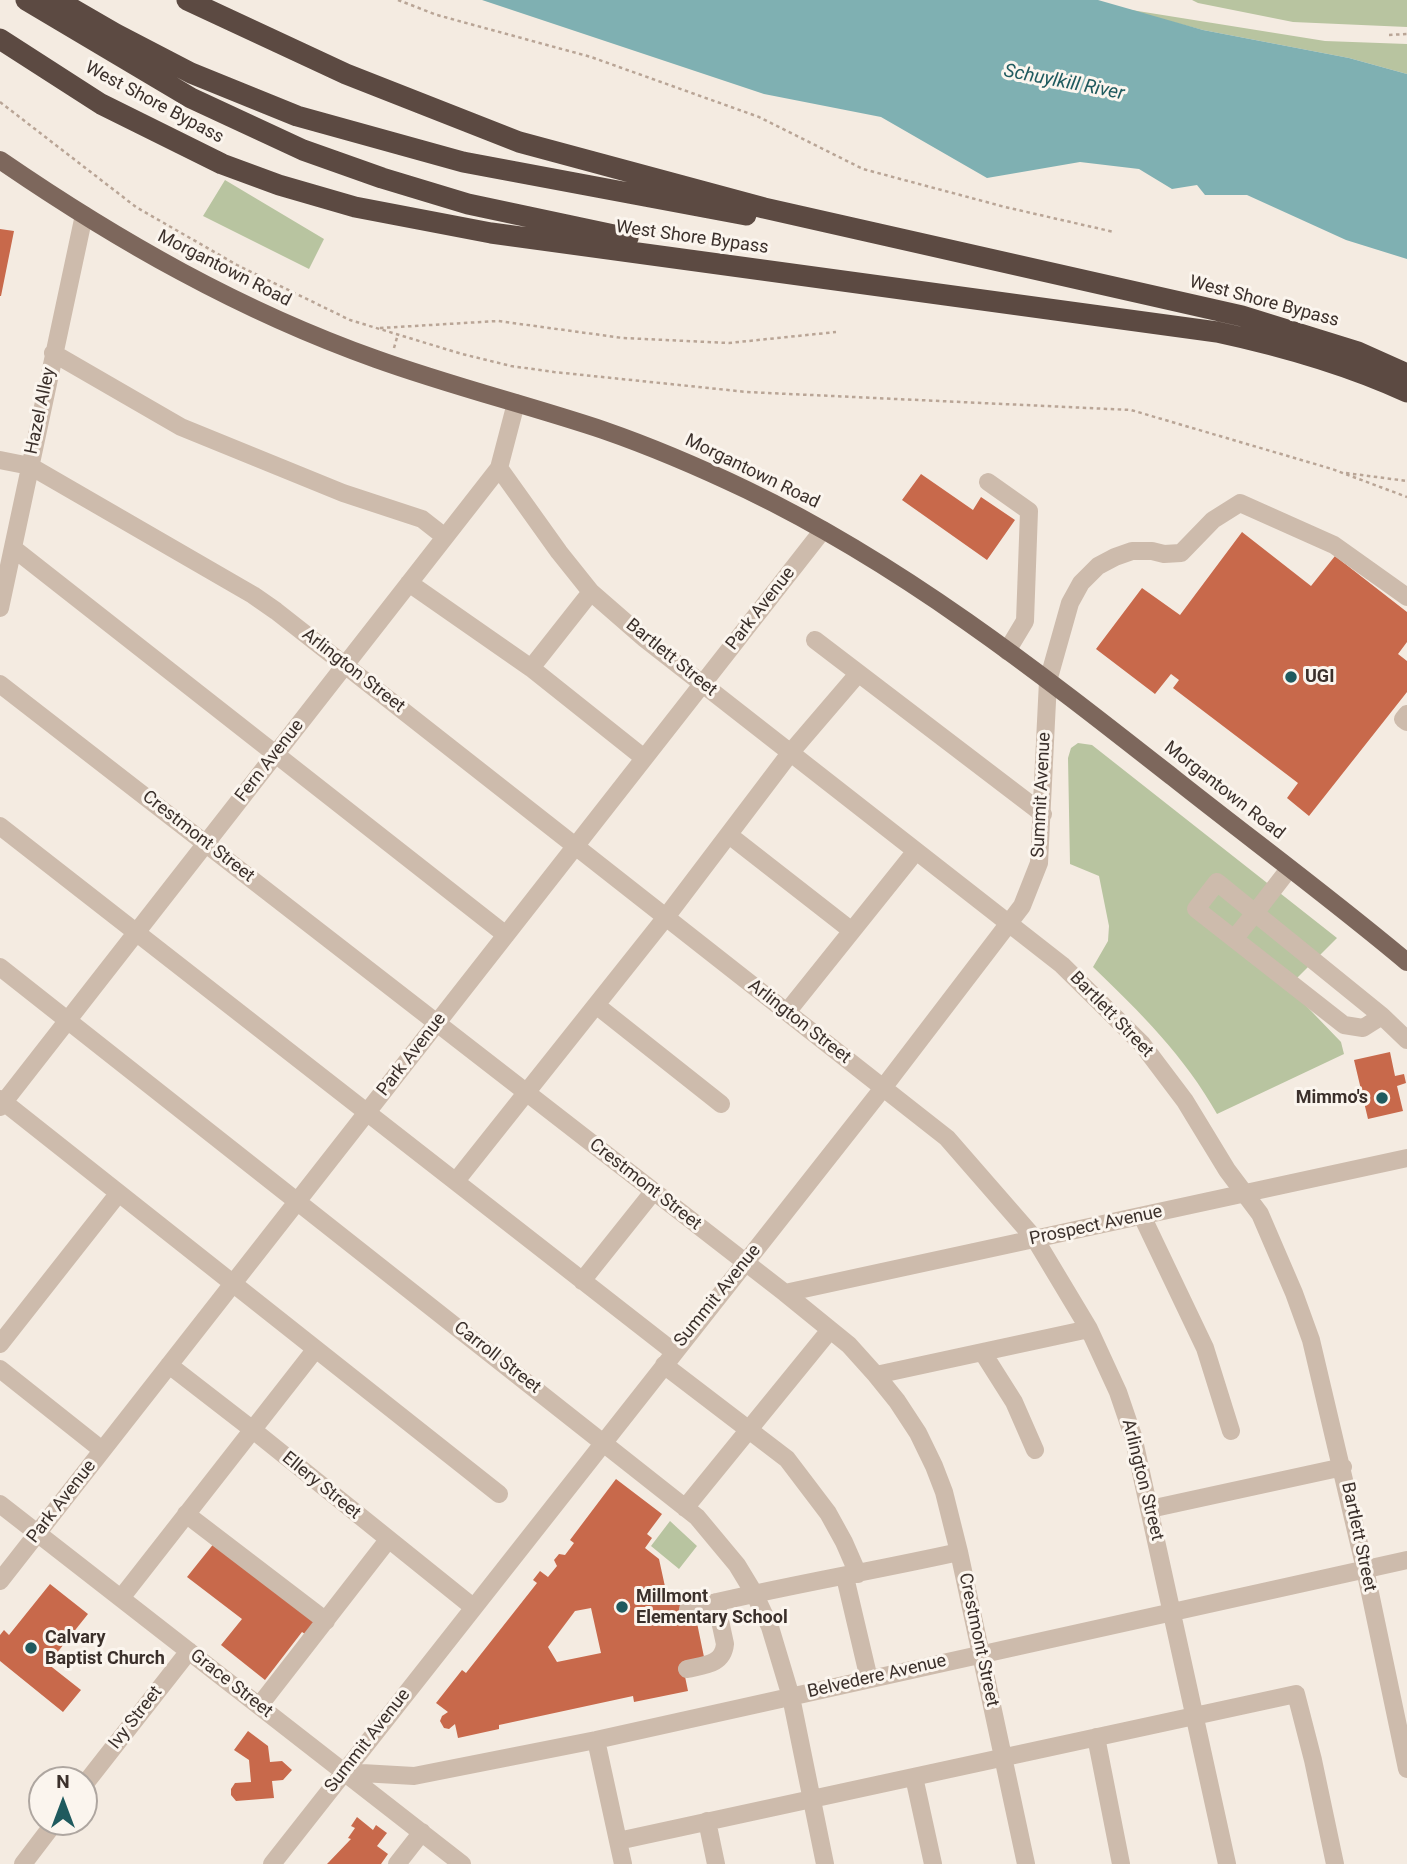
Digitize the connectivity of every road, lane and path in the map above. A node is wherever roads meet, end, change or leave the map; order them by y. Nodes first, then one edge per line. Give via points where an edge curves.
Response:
1 (26, 0) edge
2 (57, 0) edge
3 (187, 0) edge
4 (398, 0) edge
5 (1407, 33) edge
6 (1389, 35) dead end
7 (0, 39) edge
8 (0, 102) edge
9 (0, 160) edge
10 (84, 215) junction
11 (1114, 232) dead end
12 (917, 243) junction
13 (893, 288) junction
14 (376, 328) junction
15 (836, 332) dead end
16 (53, 353) junction
17 (1407, 373) edge
18 (1407, 392) edge
19 (516, 403) junction
20 (0, 460) edge
21 (30, 466) junction
22 (499, 468) junction
23 (1339, 472) junction
24 (1407, 481) edge
25 (988, 482) dead end
26 (1407, 497) edge
27 (823, 530) junction
28 (445, 537) junction
29 (13, 548) junction
30 (409, 583) junction
31 (591, 592) junction
32 (1407, 597) edge
33 (0, 608) edge
34 (815, 640) dead end
35 (1007, 651) junction
36 (345, 665) junction
37 (531, 668) junction
38 (857, 675) junction
39 (1048, 681) junction
40 (0, 684) edge
41 (702, 684) junction
42 (1407, 714) edge
43 (1407, 722) edge
44 (791, 752) junction
45 (276, 754) junction
46 (644, 758) junction
47 (1043, 814) junction
48 (0, 826) edge
49 (729, 835) junction
50 (206, 843) junction
51 (575, 846) junction
52 (916, 851) junction
53 (1289, 869) junction
54 (1255, 913) junction
55 (666, 917) junction
56 (1010, 923) junction
57 (852, 931) junction
58 (136, 932) junction
59 (506, 935) junction
60 (1234, 939) junction
61 (1407, 962) edge
62 (0, 967) edge
63 (596, 1005) junction
64 (787, 1012) junction
65 (1382, 1016) junction
66 (68, 1020) junction
67 (437, 1023) junction
68 (1407, 1040) edge
69 (883, 1088) junction
70 (527, 1094) junction
71 (1, 1103) edge
72 (721, 1104) dead end
73 (367, 1112) junction
74 (1407, 1158) edge
75 (456, 1181) junction
76 (653, 1192) junction
77 (1244, 1193) junction
78 (118, 1194) junction
79 (298, 1201) junction
80 (1142, 1216) junction
81 (1035, 1239) junction
82 (744, 1262) junction
83 (582, 1281) junction
84 (232, 1284) junction
85 (785, 1293) junction
86 (1089, 1329) junction
87 (831, 1330) junction
88 (0, 1344) edge
89 (315, 1350) junction
90 (983, 1353) junction
91 (669, 1358) junction
92 (169, 1365) junction
93 (0, 1369) edge
94 (876, 1375) junction
95 (253, 1430) junction
96 (749, 1430) junction
97 (1231, 1431) dead end
98 (602, 1442) junction
99 (102, 1450) junction
100 (1035, 1450) dead end
101 (1343, 1467) junction
102 (499, 1494) dead end
103 (0, 1504) edge
104 (685, 1508) junction
105 (1150, 1509) junction
106 (186, 1514) junction
107 (37, 1533) junction
108 (388, 1540) junction
109 (959, 1552) junction
110 (1407, 1560) edge
111 (1366, 1569) junction
112 (851, 1576) junction
113 (0, 1581) edge
114 (754, 1593) junction
115 (121, 1598) junction
116 (716, 1602) junction
117 (473, 1607) junction
118 (688, 1609) dead end
119 (1173, 1612) junction
120 (326, 1621) junction
121 (189, 1651) junction
122 (982, 1654) junction
123 (687, 1669) dead end
124 (869, 1679) junction
125 (791, 1696) junction
126 (259, 1706) junction
127 (1195, 1716) junction
128 (1096, 1737) junction
129 (596, 1740) junction
130 (1004, 1757) junction
131 (98, 1767) edge
132 (1407, 1769) edge
133 (344, 1772) junction
134 (915, 1777) junction
135 (811, 1798) junction
136 (708, 1821) junction
137 (422, 1832) junction
138 (44, 1836) edge
139 (618, 1841) junction
140 (23, 1864) edge
141 (272, 1864) edge
142 (397, 1864) edge
143 (462, 1864) edge
144 (623, 1864) edge
145 (716, 1864) edge
146 (825, 1864) edge
147 (933, 1864) edge
148 (1026, 1864) edge
149 (1121, 1864) edge
150 (1227, 1864) edge
151 (1335, 1864) edge

1 - 13 highway via 230,117 382,178 551,223
2 - 12 highway via 191,73 328,126 509,171
3 - 12 highway, West Shore Bypass via 346,74 519,142 764,208
4 - 11 path via 591,57 759,117 863,169
5 - 6 path
7 - 13 highway, West Shore Bypass via 101,104 188,148 279,185 355,207 491,233
8 - 14 path via 136,207 237,265
9 - 10 main road, Morgantown Road
10 - 16 street, Hazel Alley
10 - 19 main road, Morgantown Road via 176,270 295,328 390,364
12 - 17 highway, West Shore Bypass via 1242,316 1357,352
13 - 18 highway, West Shore Bypass via 1216,332 1332,362
14 - 15 path via 498,321 623,338 729,343
14 - 23 path via 486,360 554,372 747,392 1131,410
16 - 21 street, Hazel Alley
16 - 28 street via 181,427 342,493 422,519
19 - 22 street, Fern Avenue
19 - 27 main road, Morgantown Road via 609,432 701,469
20 - 21 street, Arlington Street
21 - 29 street, Hazel Alley
21 - 36 street, Arlington Street via 253,595
22 - 28 street, Fern Avenue
22 - 31 street, Bartlett Street
23 - 24 path
23 - 26 path
25 - 35 street via 1029,511 1025,621
27 - 35 main road, Morgantown Road via 908,581
27 - 41 street, Park Avenue
28 - 30 street, Fern Avenue
29 - 33 street, Hazel Alley
29 - 45 street
30 - 36 street, Fern Avenue
30 - 37 street
31 - 37 street
31 - 41 street, Bartlett Street
32 - 39 street, Summit Avenue via 1334,545 1240,502 1213,520 1181,553 1132,551 1098,566 1070,603
34 - 38 street
35 - 39 main road, Morgantown Road
36 - 45 street, Fern Avenue
36 - 51 street, Arlington Street
37 - 46 street
38 - 44 street
38 - 47 street
39 - 47 street, Summit Avenue
39 - 53 main road, Morgantown Road
40 - 50 street, Crestmont Street
41 - 44 street, Bartlett Street
41 - 46 street, Park Avenue
42 - 43 street via 1403,719
44 - 49 street
44 - 52 street, Bartlett Street
45 - 50 street, Fern Avenue
45 - 59 street
46 - 51 street, Park Avenue
47 - 56 street, Summit Avenue via 1039,863
48 - 58 street
49 - 55 street
49 - 57 street
50 - 58 street, Fern Avenue
50 - 67 street, Crestmont Street
51 - 55 street, Arlington Street
51 - 59 street, Park Avenue
52 - 56 street, Bartlett Street
52 - 57 street
53 - 54 street
53 - 61 main road, Morgantown Road
54 - 60 street
54 - 60 street via 1217,882 1196,909
54 - 65 street
55 - 63 street
55 - 64 street, Arlington Street
56 - 69 street, Summit Avenue
56 - 77 street, Bartlett Street via 1091,991 1142,1044
57 - 64 street
58 - 66 street, Fern Avenue
58 - 73 street
59 - 67 street, Park Avenue
60 - 65 street via 1344,1025 1363,1028
62 - 66 street, Carroll Street
63 - 70 street
63 - 72 street
64 - 69 street, Arlington Street
65 - 68 street
66 - 71 street, Fern Avenue
66 - 79 street, Carroll Street
67 - 70 street, Crestmont Street
67 - 73 street, Park Avenue
69 - 81 street, Arlington Street via 947,1138
69 - 82 street, Summit Avenue
70 - 75 street
70 - 76 street, Crestmont Street
71 - 78 street
73 - 75 street
73 - 79 street, Park Avenue
74 - 77 street, Prospect Avenue
75 - 83 street
76 - 82 street, Crestmont Street
76 - 83 street
77 - 80 street, Prospect Avenue
77 - 101 street, Bartlett Street via 1260,1214 1311,1340
78 - 84 street
78 - 88 street
79 - 84 street, Park Avenue
79 - 98 street, Carroll Street
80 - 81 street, Prospect Avenue
80 - 97 street via 1205,1348
81 - 85 street, Prospect Avenue
81 - 86 street, Arlington Street
82 - 85 street, Crestmont Street
82 - 91 street, Summit Avenue
83 - 91 street
84 - 89 street
84 - 92 street, Park Avenue
85 - 87 street, Crestmont Street
86 - 90 street
86 - 105 street, Arlington Street via 1118,1392
87 - 94 street, Crestmont Street
87 - 96 street
89 - 95 street
89 - 102 street
90 - 94 street
90 - 100 street via 1014,1402
91 - 96 street
91 - 98 street, Summit Avenue
92 - 95 street, Ellery Street
92 - 99 street, Park Avenue
93 - 99 street
94 - 109 street, Crestmont Street via 918,1433 934,1466
95 - 106 street
95 - 108 street, Ellery Street
96 - 104 street
96 - 112 street via 787,1460 808,1484 833,1523
98 - 104 street, Carroll Street
98 - 117 street, Summit Avenue
99 - 107 street, Park Avenue
101 - 105 street
101 - 111 street, Bartlett Street
103 - 107 street, Grace Street
104 - 114 street, Carroll Street via 727,1552
105 - 119 street, Arlington Street
106 - 115 street
106 - 120 street
107 - 113 street, Park Avenue
107 - 115 street, Grace Street
108 - 117 street, Ellery Street
108 - 120 street
109 - 112 street
109 - 122 street, Crestmont Street
110 - 111 street, Belvedere Avenue
111 - 119 street, Belvedere Avenue
111 - 132 street, Bartlett Street
112 - 114 street
112 - 124 street
114 - 116 street
114 - 125 street, Carroll Street
115 - 121 street, Grace Street
116 - 118 street
116 - 123 street via 725,1651 714,1663
117 - 133 street, Summit Avenue
119 - 122 street, Belvedere Avenue
119 - 127 street, Arlington Street
120 - 126 street
121 - 126 street, Grace Street
121 - 131 street, Ivy Street
122 - 124 street, Belvedere Avenue
122 - 130 street, Crestmont Street
124 - 125 street, Belvedere Avenue
125 - 129 street, Belvedere Avenue
125 - 135 street, Carroll Street
126 - 133 street, Grace Street
127 - 128 street
127 - 150 street, Arlington Street
127 - 151 street via 1296,1694
128 - 130 street
128 - 149 street
129 - 133 street, Belvedere Avenue via 414,1776
129 - 139 street
130 - 134 street
130 - 148 street, Crestmont Street
133 - 137 street, Grace Street
133 - 141 street, Summit Avenue
134 - 135 street
134 - 147 street
135 - 136 street
135 - 146 street, Carroll Street
136 - 139 street
136 - 145 street
137 - 142 street
137 - 143 street, Grace Street
138 - 140 street
139 - 144 street

